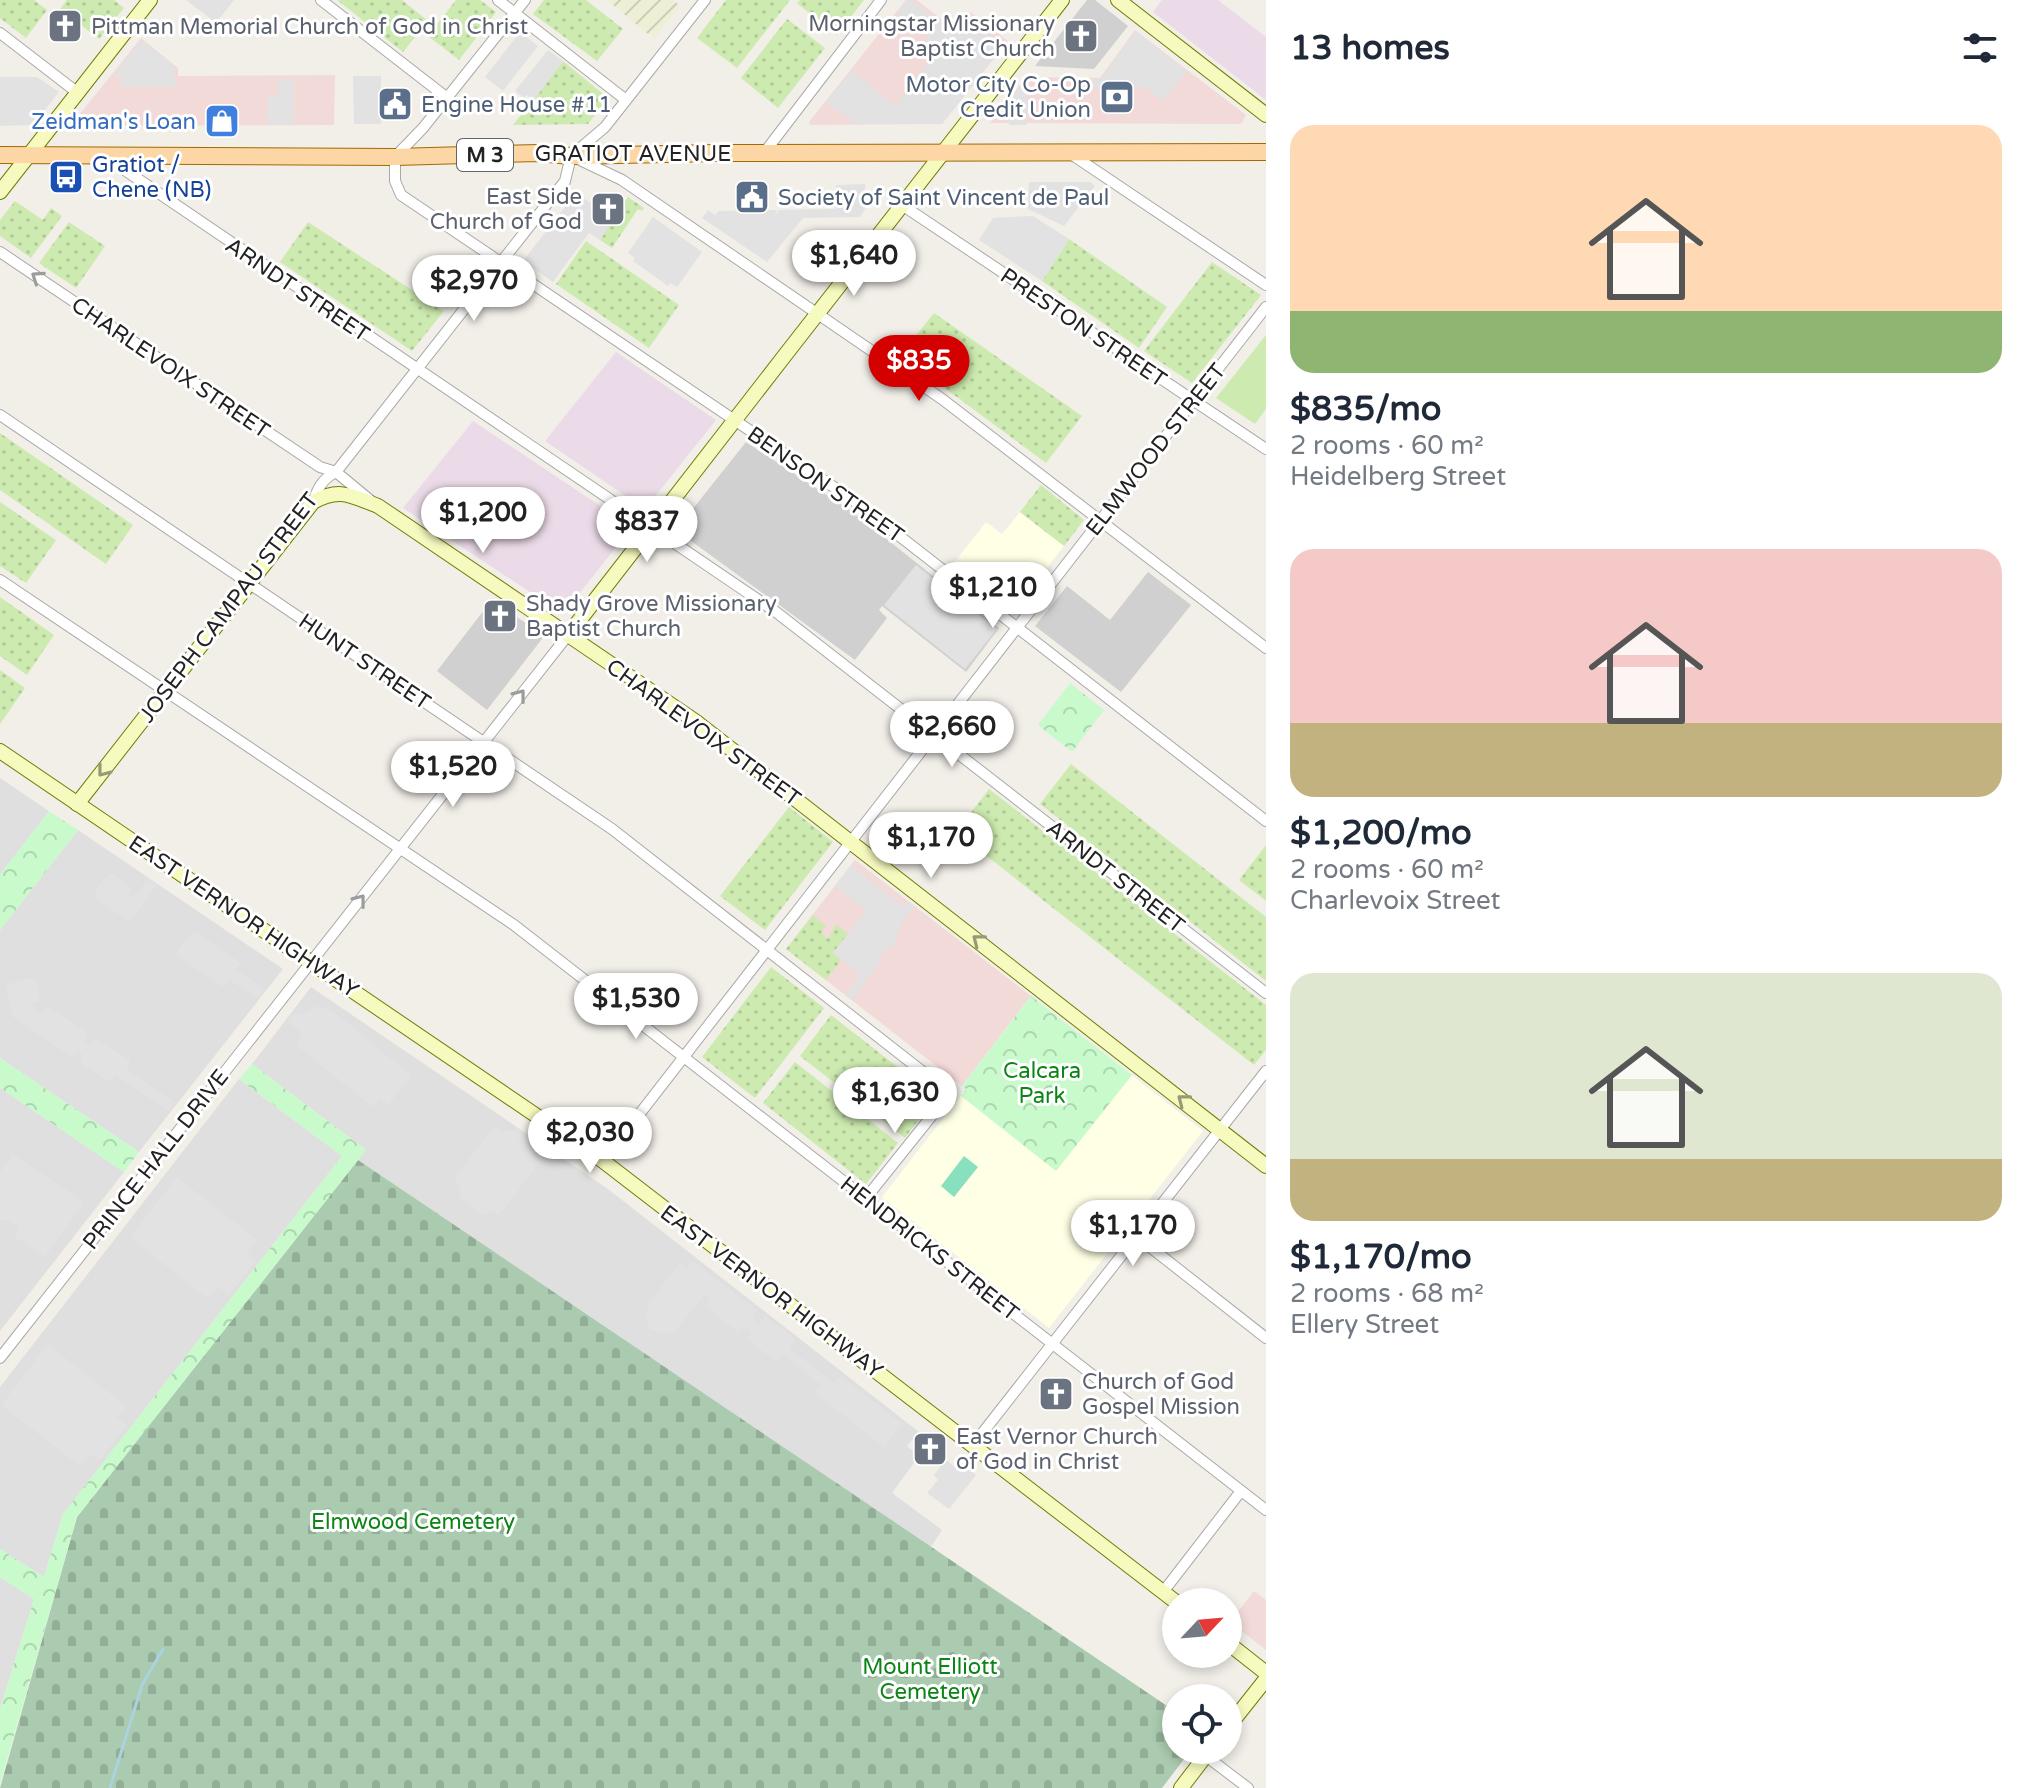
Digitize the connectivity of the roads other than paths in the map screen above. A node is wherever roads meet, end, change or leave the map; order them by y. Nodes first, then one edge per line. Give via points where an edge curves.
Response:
1 (321, 0) edge
2 (498, 0) edge
3 (525, 0) edge
4 (881, 0) edge
5 (1062, 0) edge
6 (1118, 0) edge
7 (698, 2) edge
8 (142, 3) edge
9 (515, 13) junction
10 (0, 33) edge
11 (78, 93) junction
12 (446, 97) junction
13 (626, 100) junction
14 (1266, 115) edge
15 (1266, 152) edge
16 (764, 153) junction
17 (944, 153) junction
18 (1069, 153) junction
19 (102, 154) junction
20 (0, 155) edge
21 (30, 155) junction
22 (571, 156) junction
23 (395, 157) junction
24 (0, 192) edge
25 (902, 205) junction
26 (0, 252) edge
27 (500, 262) junction
28 (1266, 285) edge
29 (1266, 307) edge
30 (818, 312) junction
31 (416, 369) junction
32 (1193, 400) junction
33 (0, 415) edge
34 (735, 420) junction
35 (1266, 449) edge
36 (336, 472) junction
37 (313, 502) junction
38 (378, 506) junction
39 (1101, 519) junction
40 (651, 527) junction
41 (0, 580) edge
42 (249, 584) junction
43 (1017, 627) junction
44 (568, 635) junction
45 (1266, 648) edge
46 (166, 691) junction
47 (934, 734) junction
48 (484, 742) junction
49 (0, 751) edge
50 (77, 804) junction
51 (1266, 821) edge
52 (850, 841) junction
53 (401, 849) junction
54 (767, 948) junction
55 (311, 961) junction
56 (1266, 993) edge
57 (683, 1056) junction
58 (1266, 1071) edge
59 (1220, 1129) junction
60 (603, 1161) junction
61 (1266, 1166) edge
62 (866, 1198) junction
63 (1136, 1236) junction
64 (1266, 1338) edge
65 (1052, 1344) junction
66 (0, 1358) edge
67 (973, 1445) junction
68 (1241, 1491) junction
69 (1266, 1510) edge
70 (1166, 1588) edge
71 (1162, 1591) edge
72 (1242, 1655) edge
73 (1266, 1676) edge
74 (1242, 1708) edge
75 (1200, 1764) edge
76 (1221, 1764) edge
77 (1181, 1788) edge
78 (1248, 1788) edge

1 - 12 street
2 - 9 street
3 - 9 street
4 - 16 street
5 - 17 street
6 - 14 street
7 - 13 street, JOSEPH CAMPAU STREET
8 - 11 street
9 - 12 street
9 - 13 street
10 - 11 street
11 - 21 street
12 - 23 street
13 - 22 street, JOSEPH CAMPAU STREET
15 - 18 main road, GRATIOT AVENUE / M 3
16 - 17 main road, GRATIOT AVENUE / M 3
16 - 22 main road, GRATIOT AVENUE / M 3
17 - 18 main road, GRATIOT AVENUE / M 3
17 - 25 street
18 - 28 street
19 - 21 main road, GRATIOT AVENUE / M 3
19 - 23 main road, GRATIOT AVENUE / M 3
19 - 31 street, ARNDT STREET
20 - 21 main road, GRATIOT AVENUE / M 3
21 - 24 street
22 - 23 main road, GRATIOT AVENUE / M 3
22 - 27 street, JOSEPH CAMPAU STREET via 565,181
22 - 30 street via 622,180
23 - 27 street, BENSON STREET via 401,195
25 - 30 street
25 - 32 street, PRESTON STREET
36 -> 26 street, CHARLEVOIX STREET via 320,467
27 - 31 street, JOSEPH CAMPAU STREET
27 - 34 street, BENSON STREET
29 - 32 street, ELMWOOD STREET
30 - 34 street
30 - 39 street
31 - 36 street, JOSEPH CAMPAU STREET
31 - 40 street, ARNDT STREET
32 - 35 street, PRESTON STREET
32 - 39 street, ELMWOOD STREET
33 - 42 street, HUNT STREET
34 - 40 street
34 - 43 street, BENSON STREET via 853,500
36 - 37 street, JOSEPH CAMPAU STREET via 319,485
36 - 38 street, CHARLEVOIX STREET
37 - 38 street via 339,493
37 - 42 street, JOSEPH CAMPAU STREET
38 - 44 street, CHARLEVOIX STREET
39 - 43 street, ELMWOOD STREET
39 - 45 street
40 - 44 street
40 - 47 street, ARNDT STREET via 776,612
41 - 46 street, HENDRICKS STREET
42 - 46 street, JOSEPH CAMPAU STREET
42 - 48 street, HUNT STREET
43 - 47 street, ELMWOOD STREET
43 - 51 street, BENSON STREET
48 -> 44 street, PRINCE HALL DRIVE
44 - 52 street, CHARLEVOIX STREET via 688,716
46 -> 50 street, JOSEPH CAMPAU STREET
46 - 53 street, HENDRICKS STREET
47 - 52 street, ELMWOOD STREET
47 - 56 street, ARNDT STREET
48 - 53 street, PRINCE HALL DRIVE
48 - 54 street, HUNT STREET via 612,829
49 - 50 street, EAST VERNOR HIGHWAY
50 - 55 street, EAST VERNOR HIGHWAY
52 - 54 street, ELMWOOD STREET
59 -> 52 street, CHARLEVOIX STREET
55 -> 53 street, PRINCE HALL DRIVE
53 - 57 street, HENDRICKS STREET via 514,925
54 - 57 street, ELMWOOD STREET
54 - 62 street, HUNT STREET via 950,1093
55 - 60 street, EAST VERNOR HIGHWAY
55 - 66 street, PRINCE HALL DRIVE
57 - 60 street, ELMWOOD STREET
57 - 62 street, HENDRICKS STREET
58 - 59 street
59 - 61 street, CHARLEVOIX STREET
59 - 63 street
60 - 67 street, EAST VERNOR HIGHWAY
62 - 65 street, HENDRICKS STREET
63 - 64 street
63 - 65 street
65 - 67 street
65 - 68 street, HENDRICKS STREET
67 - 71 street, EAST VERNOR HIGHWAY
68 - 69 street, HENDRICKS STREET
68 - 70 street
72 - 73 street
73 - 74 street
75 - 77 street
76 - 78 street

